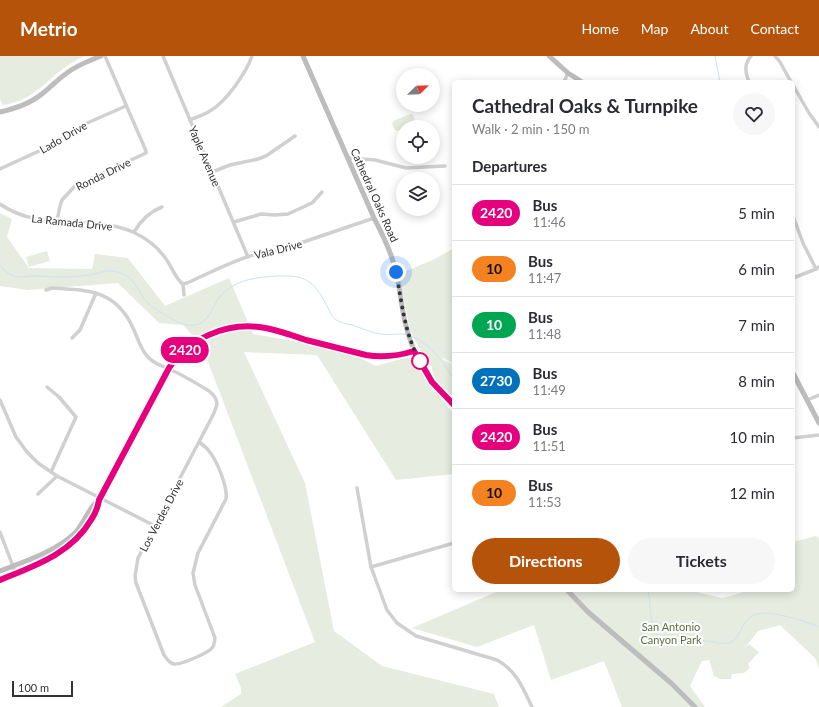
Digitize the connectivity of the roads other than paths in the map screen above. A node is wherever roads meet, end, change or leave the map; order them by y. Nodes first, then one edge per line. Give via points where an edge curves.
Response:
1 (101, 56) edge
2 (105, 56) edge
3 (163, 56) edge
4 (252, 56) edge
5 (304, 56) edge
6 (549, 56) edge
7 (751, 56) edge
8 (775, 56) edge
9 (568, 74) junction
10 (565, 80) edge
11 (578, 80) edge
12 (748, 80) edge
13 (790, 80) edge
14 (795, 88) edge
15 (126, 106) junction
16 (0, 112) edge
17 (190, 120) junction
18 (819, 127) edge
19 (295, 136) dead end
20 (348, 158) junction
21 (445, 166) dead end
22 (0, 169) edge
23 (212, 172) junction
24 (322, 192) dead end
25 (0, 204) edge
26 (162, 207) dead end
27 (374, 218) junction
28 (57, 221) junction
29 (795, 221) edge
30 (234, 222) junction
31 (134, 232) junction
32 (248, 257) junction
33 (817, 268) edge
34 (795, 277) edge
35 (183, 284) junction
36 (46, 290) dead end
37 (96, 293) junction
38 (184, 295) dead end
39 (72, 338) dead end
40 (414, 351) junction
41 (169, 368) junction
42 (795, 376) edge
43 (47, 387) dead end
44 (819, 395) edge
45 (0, 400) edge
46 (807, 400) junction
47 (452, 403) edge
48 (819, 423) edge
49 (819, 435) edge
50 (795, 438) edge
51 (199, 442) junction
52 (51, 472) junction
53 (58, 476) junction
54 (357, 488) dead end
55 (38, 494) dead end
56 (100, 499) junction
57 (155, 526) junction
58 (0, 532) edge
59 (452, 544) edge
60 (14, 566) junction
61 (371, 567) junction
62 (0, 571) edge
63 (16, 574) junction
64 (0, 580) edge
65 (569, 592) edge
66 (532, 707) edge
67 (695, 707) edge

1 - 16 main road via 66,73 30,102
2 - 15 street
3 - 17 street, Yaple Avenue
4 - 17 street via 237,83 223,100 211,111
5 - 20 main road, Cathedral Oaks Road
6 - 9 main road
7 - 12 street via 745,67
8 - 13 street
9 - 10 street
9 - 11 main road
14 - 18 street
15 - 22 street, Lado Drive via 85,124 50,146
15 - 28 street, Ronda Drive via 146,153 75,186 62,200
17 - 23 street, Yaple Avenue
19 - 23 street via 266,156
20 - 21 street via 375,160 406,168
20 - 27 main road, Cathedral Oaks Road
23 - 30 street, Yaple Avenue
24 - 30 street via 312,203 288,214 261,214
25 - 28 street, La Ramada Drive via 26,218
26 - 31 street via 148,214
27 - 32 street, Vala Drive via 280,250
27 - 40 main road, Cathedral Oaks Road via 386,240 396,272
28 - 31 street, La Ramada Drive via 113,226
29 - 33 street
30 - 32 street, Yaple Avenue
31 - 35 street, La Ramada Drive via 162,253
32 - 35 street, Vala Drive
33 - 34 street
35 - 38 street, La Ramada Drive
36 - 37 street via 52,288
37 - 39 street via 80,330
37 - 41 street via 113,301 125,312 147,357 158,365
40 - 41 main road via 377,357 269,329 239,327 218,332 198,341 185,350
40 - 47 main road, Cathedral Oaks Road via 432,382
41 - 51 street, Los Verdes Drive via 209,391 217,401
41 - 56 main road
42 - 46 main road
43 - 52 street via 76,417
44 - 46 street
45 - 52 street via 21,444 38,463
46 - 48 main road
49 - 50 street
51 - 57 street, Los Verdes Drive
51 - 57 street, Los Verdes Drive via 209,450 216,463 226,495 198,553 193,573 215,638 214,645 206,652 173,664 164,655 140,596 135,576 138,558
52 - 53 street
53 - 55 street
53 - 56 street
54 - 61 street
56 - 57 street
56 - 60 main road via 95,502 83,524 68,538 50,550
56 - 63 main road via 87,527 72,543 54,556
58 - 60 street
59 - 61 street
60 - 62 main road
60 - 63 street
61 - 66 street via 387,610 397,623 416,636 506,665 523,686
63 - 64 main road
65 - 67 main road

